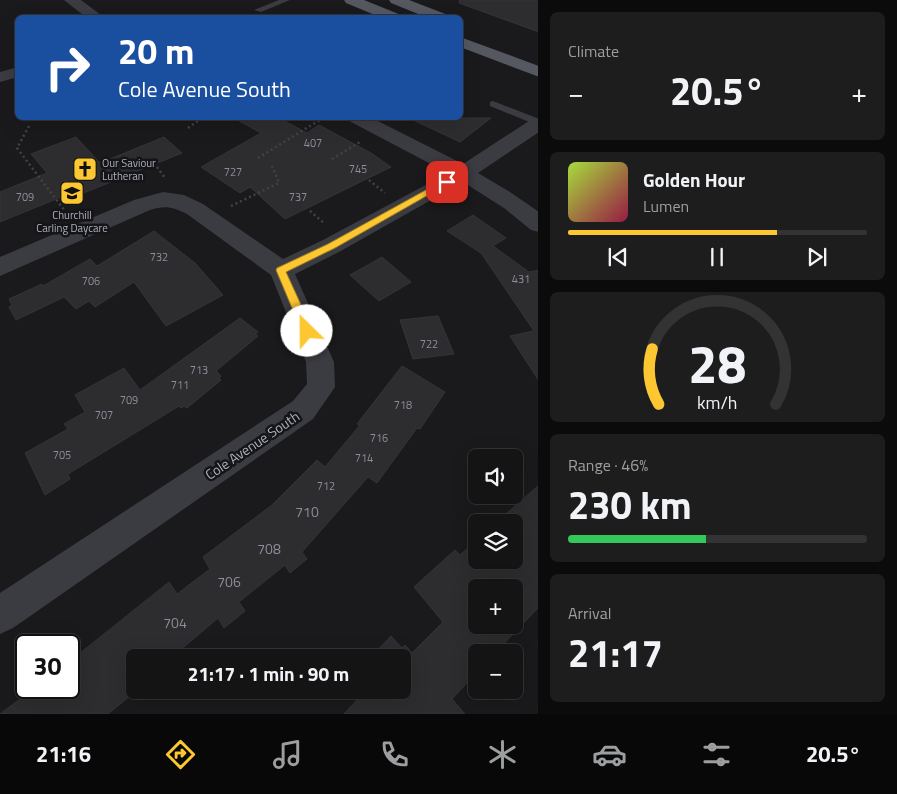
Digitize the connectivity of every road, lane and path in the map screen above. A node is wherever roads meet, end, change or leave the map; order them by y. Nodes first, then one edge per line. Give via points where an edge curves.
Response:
1 (71, 0) edge
2 (286, 0) edge
3 (351, 0) edge
4 (396, 0) edge
5 (258, 10) dead end
6 (94, 15) edge
7 (388, 15) edge
8 (436, 15) edge
9 (463, 43) edge
10 (538, 72) edge
11 (15, 73) edge
12 (0, 77) edge
13 (493, 104) dead end
14 (199, 120) edge
15 (320, 120) edge
16 (362, 120) edge
17 (538, 123) edge
18 (29, 126) dead end
19 (188, 128) dead end
20 (365, 139) dead end
21 (258, 158) dead end
22 (332, 158) dead end
23 (272, 166) dead end
24 (157, 167) dead end
25 (463, 173) junction
26 (370, 180) dead end
27 (166, 186) dead end
28 (387, 195) dead end
29 (228, 208) dead end
30 (310, 211) dead end
31 (68, 214) dead end
32 (328, 226) dead end
33 (538, 226) edge
34 (0, 267) edge
35 (281, 270) junction
36 (0, 615) edge

1 - 6 street
2 - 5 lane
3 - 7 main road
4 - 8 main road
9 - 10 main road
11 - 12 street
13 - 17 lane
14 - 19 path
15 - 21 path
16 - 25 street
17 - 25 street
18 - 31 path via 17,148
20 - 22 path
23 - 29 path via 279,183
24 - 27 path via 165,178
25 - 33 street via 520,208
25 - 35 street
26 - 28 path
30 - 32 path
34 - 35 street via 142,205 176,200 195,209
35 - 36 street, Cole Avenue South via 320,362 321,387 309,403

